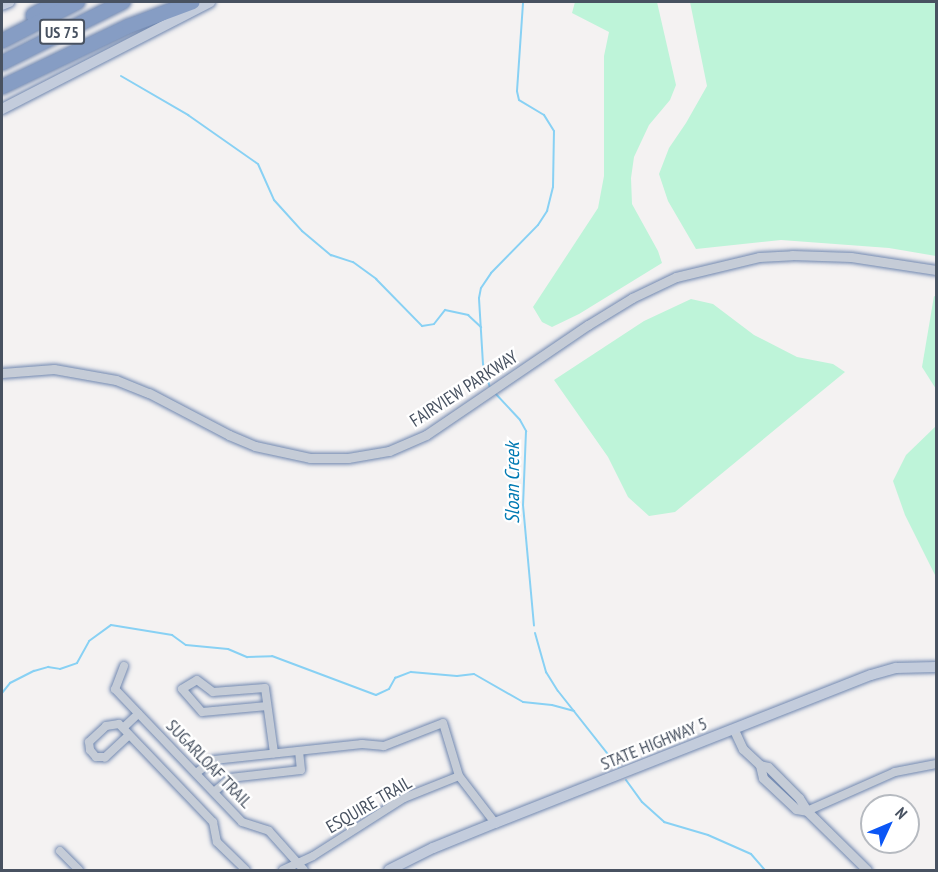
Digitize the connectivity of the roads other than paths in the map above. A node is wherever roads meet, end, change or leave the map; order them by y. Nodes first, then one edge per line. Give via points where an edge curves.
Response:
1 (9, 2) edge
2 (57, 2) edge
3 (78, 2) edge
4 (123, 2) edge
5 (193, 2) edge
6 (210, 2) edge
7 (2, 5) edge
8 (2, 34) edge
9 (2, 41) edge
10 (2, 63) edge
11 (2, 87) edge
12 (2, 109) edge
13 (936, 270) edge
14 (2, 372) edge
15 (124, 666) dead end
16 (936, 667) edge
17 (267, 706) junction
18 (138, 714) junction
19 (734, 730) junction
20 (126, 732) junction
21 (299, 751) junction
22 (274, 753) junction
23 (936, 764) edge
24 (196, 773) junction
25 (459, 776) junction
26 (214, 792) junction
27 (807, 811) junction
28 (495, 823) junction
29 (60, 851) dead end
30 (297, 862) junction
31 (79, 870) edge
32 (246, 870) edge
33 (284, 870) edge
34 (304, 870) edge
35 (389, 870) edge
36 (867, 870) edge

1 - 7 main road
2 - 8 highway
3 - 9 highway, US 75
4 - 10 highway, US 75
5 - 11 highway via 129,26
6 - 12 main road
13 - 14 street, FAIRVIEW PARKWAY via 827,255 759,257 676,277 632,298 454,418 389,451 348,458 310,458 242,441 150,393 116,380 54,369
15 - 18 street, SUGARLOAF TRAIL via 115,689
16 - 19 main road, STATE HIGHWAY 5 via 879,673
17 - 17 street via 265,688 213,692 197,680 182,690 202,712
17 - 22 street
18 - 20 street
18 - 24 street, SUGARLOAF TRAIL
19 - 27 street via 743,749 760,765 768,766
19 - 28 main road, STATE HIGHWAY 5
20 - 20 street via 119,724 106,726 89,742 90,750 96,757 105,758
20 - 32 street via 213,822 217,842
21 - 22 street
21 - 25 street via 362,744 384,746 443,723
21 - 26 street via 301,771 230,778
22 - 24 street via 214,760
23 - 27 street via 895,772
24 - 26 street, SUGARLOAF TRAIL
25 - 28 street
25 - 30 street, ESQUIRE TRAIL via 404,798 313,856
26 - 30 street, SUGARLOAF TRAIL via 243,822 269,831
27 - 36 street
28 - 35 main road, STATE HIGHWAY 5
29 - 31 street
30 - 33 street, ESQUIRE TRAIL
30 - 34 street, SUGARLOAF TRAIL

